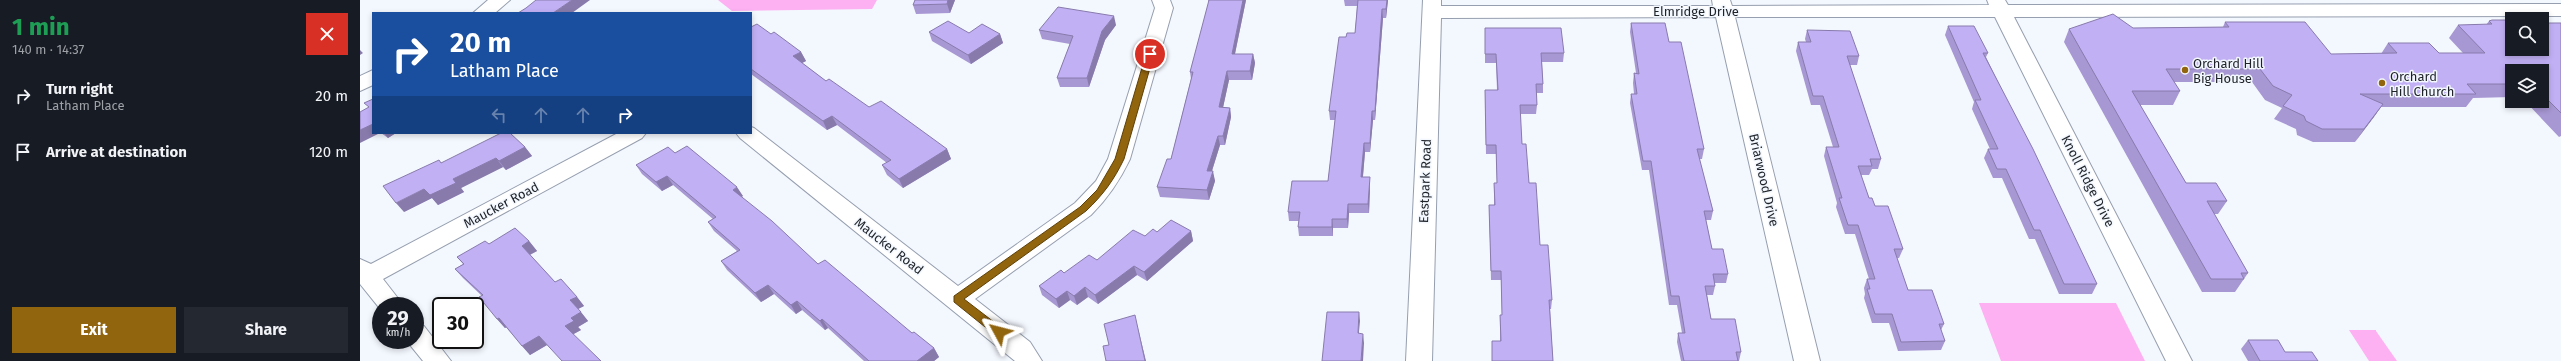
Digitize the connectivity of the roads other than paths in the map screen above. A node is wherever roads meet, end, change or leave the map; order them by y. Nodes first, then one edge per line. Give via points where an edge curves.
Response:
1 (502, 0) edge
2 (1161, 0) edge
3 (1999, 5) edge
4 (2276, 5) edge
5 (1432, 6) edge
6 (1723, 6) edge
7 (2561, 10) edge
8 (484, 12) edge
9 (372, 78) edge
10 (360, 84) edge
11 (633, 134) edge
12 (748, 134) edge
13 (364, 272) edge
14 (385, 297) edge
15 (957, 299) junction
16 (424, 344) edge
17 (438, 361) edge
18 (1028, 361) edge
19 (1419, 361) edge
20 (1807, 361) edge
21 (2179, 361) edge

1 - 8 street
2 - 15 street via 1164,8 1112,176 1083,209
3 - 4 street, Elmridge Drive
3 - 6 street, Elmridge Drive
3 - 21 street, Knoll Ridge Drive
4 - 7 street, Elmridge Drive
5 - 6 street, Elmridge Drive
5 - 19 street, Eastpark Road
6 - 20 street, Briarwood Drive
9 - 10 street
11 - 13 street, Maucker Road
12 - 15 street, Maucker Road
13 - 14 street
15 - 18 street, Maucker Road via 1021,349
16 - 17 street

